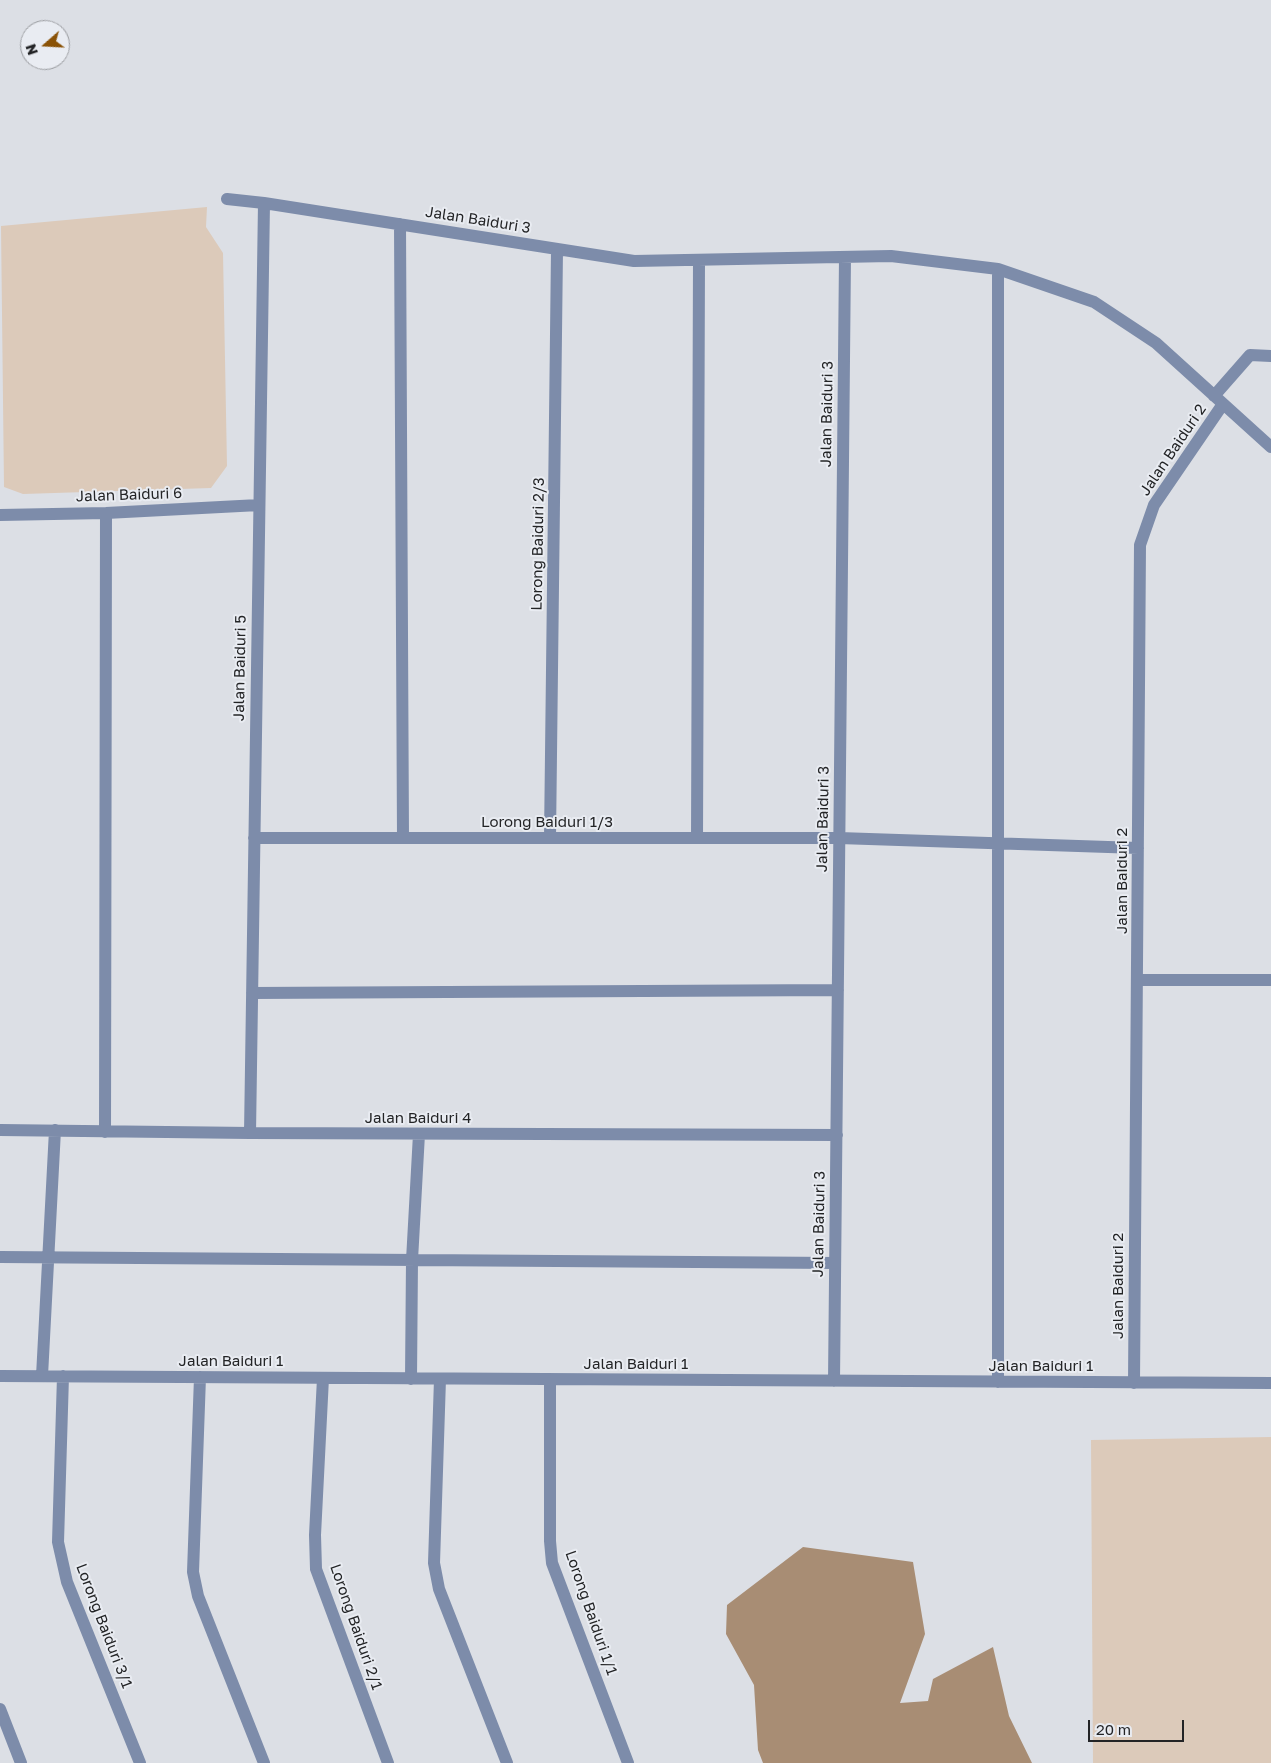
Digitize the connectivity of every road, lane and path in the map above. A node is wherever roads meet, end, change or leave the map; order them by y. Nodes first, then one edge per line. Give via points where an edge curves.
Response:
1 (227, 199) dead end
2 (264, 203) junction
3 (400, 224) junction
4 (558, 250) junction
5 (845, 257) junction
6 (699, 260) junction
7 (998, 270) junction
8 (1271, 356) edge
9 (1219, 400) junction
10 (1271, 447) edge
11 (259, 505) junction
12 (106, 513) junction
13 (0, 515) edge
14 (254, 838) junction
15 (403, 838) junction
16 (550, 838) junction
17 (697, 838) junction
18 (839, 838) junction
19 (997, 844) junction
20 (1138, 848) junction
21 (1137, 980) junction
22 (1271, 980) edge
23 (838, 990) junction
24 (252, 993) junction
25 (0, 1130) edge
26 (55, 1130) junction
27 (105, 1132) junction
28 (250, 1133) junction
29 (418, 1134) junction
30 (837, 1134) junction
31 (0, 1257) edge
32 (48, 1258) junction
33 (412, 1260) junction
34 (835, 1263) junction
35 (0, 1376) edge
36 (42, 1376) junction
37 (63, 1376) junction
38 (200, 1378) junction
39 (323, 1378) junction
40 (412, 1379) junction
41 (440, 1379) junction
42 (550, 1379) junction
43 (834, 1381) junction
44 (998, 1382) junction
45 (1134, 1383) junction
46 (1271, 1383) edge
47 (0, 1709) edge
48 (21, 1763) edge
49 (140, 1763) edge
50 (264, 1763) edge
51 (388, 1763) edge
52 (508, 1763) edge
53 (628, 1763) edge

1 - 2 street, Jalan Baiduri 3
2 - 3 street, Jalan Baiduri 3
2 - 11 street, Jalan Baiduri 5
3 - 4 street, Jalan Baiduri 3
3 - 15 street
4 - 6 street, Jalan Baiduri 3 via 634,261
4 - 16 street, Lorong Baiduri 2/3
5 - 6 street, Jalan Baiduri 3
5 - 7 street, Jalan Baiduri 3 via 891,256
5 - 18 street, Jalan Baiduri 3
6 - 17 street
7 - 9 street, Jalan Baiduri 3 via 1094,302 1156,343
7 - 19 street
8 - 9 street, Jalan Baiduri 2 via 1250,355
9 - 10 street, Jalan Baiduri 3
9 - 20 street, Jalan Baiduri 2 via 1154,505 1140,544
11 - 12 street, Jalan Baiduri 6
11 - 14 street, Jalan Baiduri 5
12 - 13 street, Jalan Baiduri 6
12 - 27 street
14 - 15 street, Lorong Baiduri 1/3
14 - 24 street, Jalan Baiduri 5
15 - 16 street, Lorong Baiduri 1/3
16 - 17 street, Lorong Baiduri 1/3
17 - 18 street, Lorong Baiduri 1/3
18 - 19 street, Lorong Baiduri 1/3
18 - 23 street, Jalan Baiduri 3
19 - 20 street, Lorong Baiduri 1/3
19 - 44 street
20 - 21 street, Jalan Baiduri 2
21 - 22 street
21 - 45 street, Jalan Baiduri 2
23 - 24 street
23 - 30 street, Jalan Baiduri 3
24 - 28 street, Jalan Baiduri 5
25 - 26 street, Jalan Baiduri 4
26 - 27 street, Jalan Baiduri 4
26 - 32 street
27 - 28 street, Jalan Baiduri 4
28 - 29 street, Jalan Baiduri 4
29 - 30 street, Jalan Baiduri 4
29 - 33 street
30 - 34 street, Jalan Baiduri 3
31 - 32 street
32 - 33 street
32 - 36 street
33 - 34 street
33 - 40 street
34 - 43 street, Jalan Baiduri 3
35 - 36 street, Jalan Baiduri 1
36 - 37 street, Jalan Baiduri 1
37 - 38 street, Jalan Baiduri 1
37 - 49 street, Lorong Baiduri 3/1 via 58,1542 67,1582
38 - 39 street, Jalan Baiduri 1
38 - 50 street via 193,1572 198,1596
39 - 40 street, Jalan Baiduri 1
39 - 51 street, Lorong Baiduri 2/1 via 316,1569
40 - 41 street, Jalan Baiduri 1
41 - 42 street, Jalan Baiduri 1
41 - 52 street via 434,1563 439,1589
42 - 43 street, Jalan Baiduri 1
42 - 53 street, Lorong Baiduri 1/1 via 552,1563
43 - 44 street, Jalan Baiduri 1
44 - 45 street, Jalan Baiduri 1
45 - 46 street, Jalan Baiduri 1
47 - 48 street

